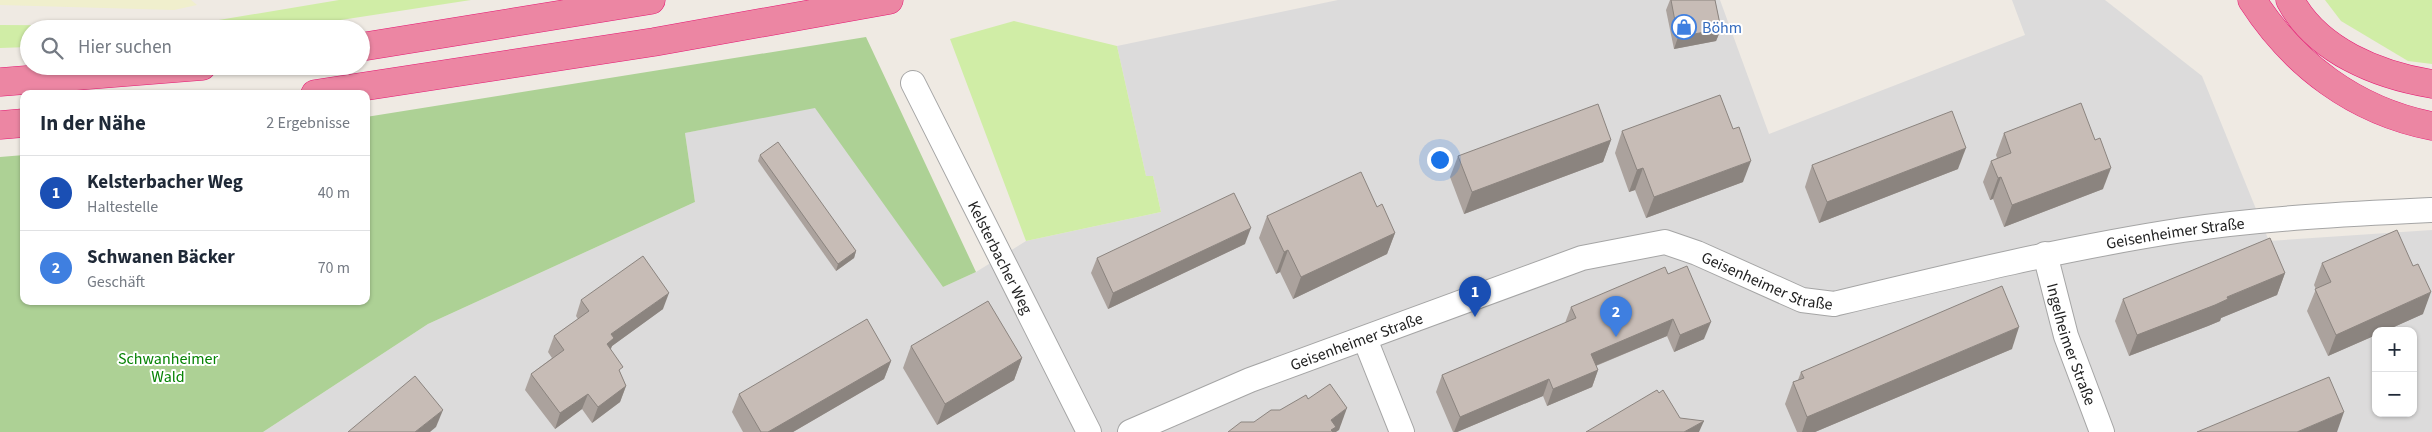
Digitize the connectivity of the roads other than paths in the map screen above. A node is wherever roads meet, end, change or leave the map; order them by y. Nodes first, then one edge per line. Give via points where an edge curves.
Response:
1 (651, 0) edge
2 (889, 0) edge
3 (2252, 0) edge
4 (2290, 0) edge
5 (370, 46) edge
6 (88, 75) edge
7 (0, 82) edge
8 (912, 84) dead end
9 (2432, 84) edge
10 (341, 90) edge
11 (20, 123) edge
12 (0, 125) edge
13 (2432, 126) edge
14 (2432, 210) edge
15 (2045, 254) junction
16 (1365, 339) junction
17 (1088, 432) edge
18 (1130, 432) edge
19 (1402, 432) edge
20 (2102, 432) edge

1 - 5 highway
2 - 10 highway via 644,44
3 - 13 highway via 2297,56 2324,80 2363,103
4 - 9 highway via 2308,25 2344,54 2392,75
6 - 7 highway
8 - 17 street, Kelsterbacher Weg
11 - 12 highway
14 - 15 street, Geisenheimer Straße via 2306,217 2184,230
15 - 16 street, Geisenheimer Straße via 1834,304 1802,300 1698,253 1665,242 1582,258
15 - 20 street, Ingelheimer Straße via 2066,336
16 - 18 street, Geisenheimer Straße via 1250,380
16 - 19 street

